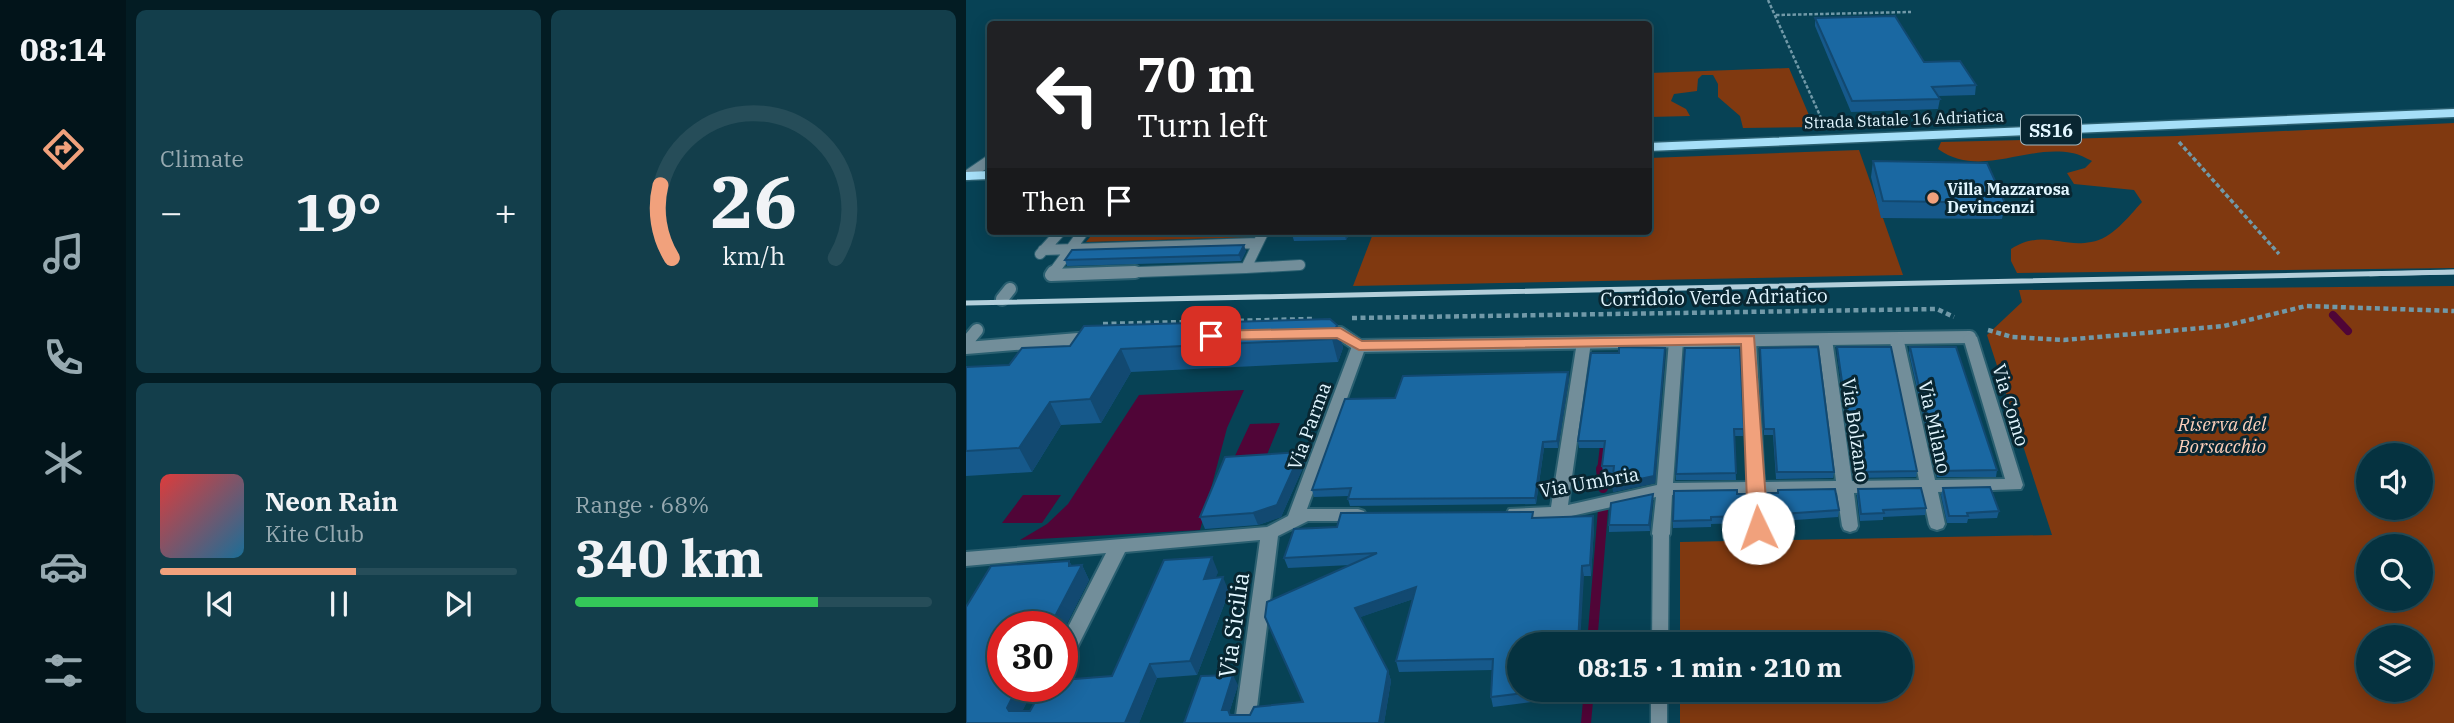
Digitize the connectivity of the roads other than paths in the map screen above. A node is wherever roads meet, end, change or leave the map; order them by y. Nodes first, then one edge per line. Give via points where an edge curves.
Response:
1 (2454, 113) edge
2 (1652, 147) edge
3 (987, 166) edge
4 (967, 175) edge
5 (1057, 235) edge
6 (1081, 235) edge
7 (1262, 235) edge
8 (1258, 243) junction
9 (1070, 249) junction
10 (1300, 265) dead end
11 (1246, 268) junction
12 (1010, 289) dead end
13 (1002, 299) dead end
14 (977, 330) dead end
15 (1975, 332) joint
16 (1313, 334) edge
17 (1896, 337) junction
18 (1110, 338) edge
19 (1825, 339) junction
20 (1749, 340) junction
21 (1676, 341) junction
22 (1584, 342) junction
23 (966, 345) edge
24 (1359, 346) junction
25 (1844, 485) junction
26 (1928, 485) junction
27 (2015, 485) joint
28 (1756, 487) junction
29 (1664, 489) junction
30 (1492, 513) edge
31 (1558, 513) junction
32 (1374, 514) edge
33 (1295, 520) junction
34 (1937, 524) dead end
35 (1850, 526) dead end
36 (1758, 528) dead end
37 (1270, 533) junction
38 (1661, 534) joint
39 (1119, 545) junction
40 (1002, 556) junction
41 (966, 559) edge
42 (988, 579) edge
43 (1078, 626) edge
44 (1660, 632) edge
45 (1659, 702) edge
46 (1245, 723) edge
47 (1659, 723) edge

1 - 2 main road, Strada Statale 16 Adriatica / SS16
3 - 4 main road
5 - 9 lane via 1041,252
6 - 9 lane
7 - 8 lane
8 - 9 lane
8 - 11 lane
9 - 11 lane via 1051,275
10 - 11 lane
12 - 13 lane
14 - 23 lane
15 - 17 lane
15 - 27 street, Via Como
16 - 24 lane via 1340,333
17 - 19 lane
17 - 26 street, Via Milano
18 - 23 lane
19 - 20 lane
19 - 25 street, Via Bolzano
20 - 21 lane
20 - 28 street
21 - 22 lane
21 - 29 street
22 - 24 lane
22 - 31 street
24 - 33 street, Via Parma
25 - 26 street, Via Umbria
25 - 28 street, Via Umbria
25 - 35 street, Via Bolzano
26 - 27 street, Via Umbria
26 - 34 street, Via Milano
28 - 29 street, Via Umbria
28 - 36 street
29 - 31 street, Via Umbria
29 - 38 street
30 - 31 street, Via Umbria
32 - 33 street via 1305,515
33 - 37 street
37 - 39 street
37 - 46 street, Via Sicilia
38 - 44 lane
39 - 40 street
39 - 43 street
40 - 41 street
40 - 42 street
45 - 47 lane

